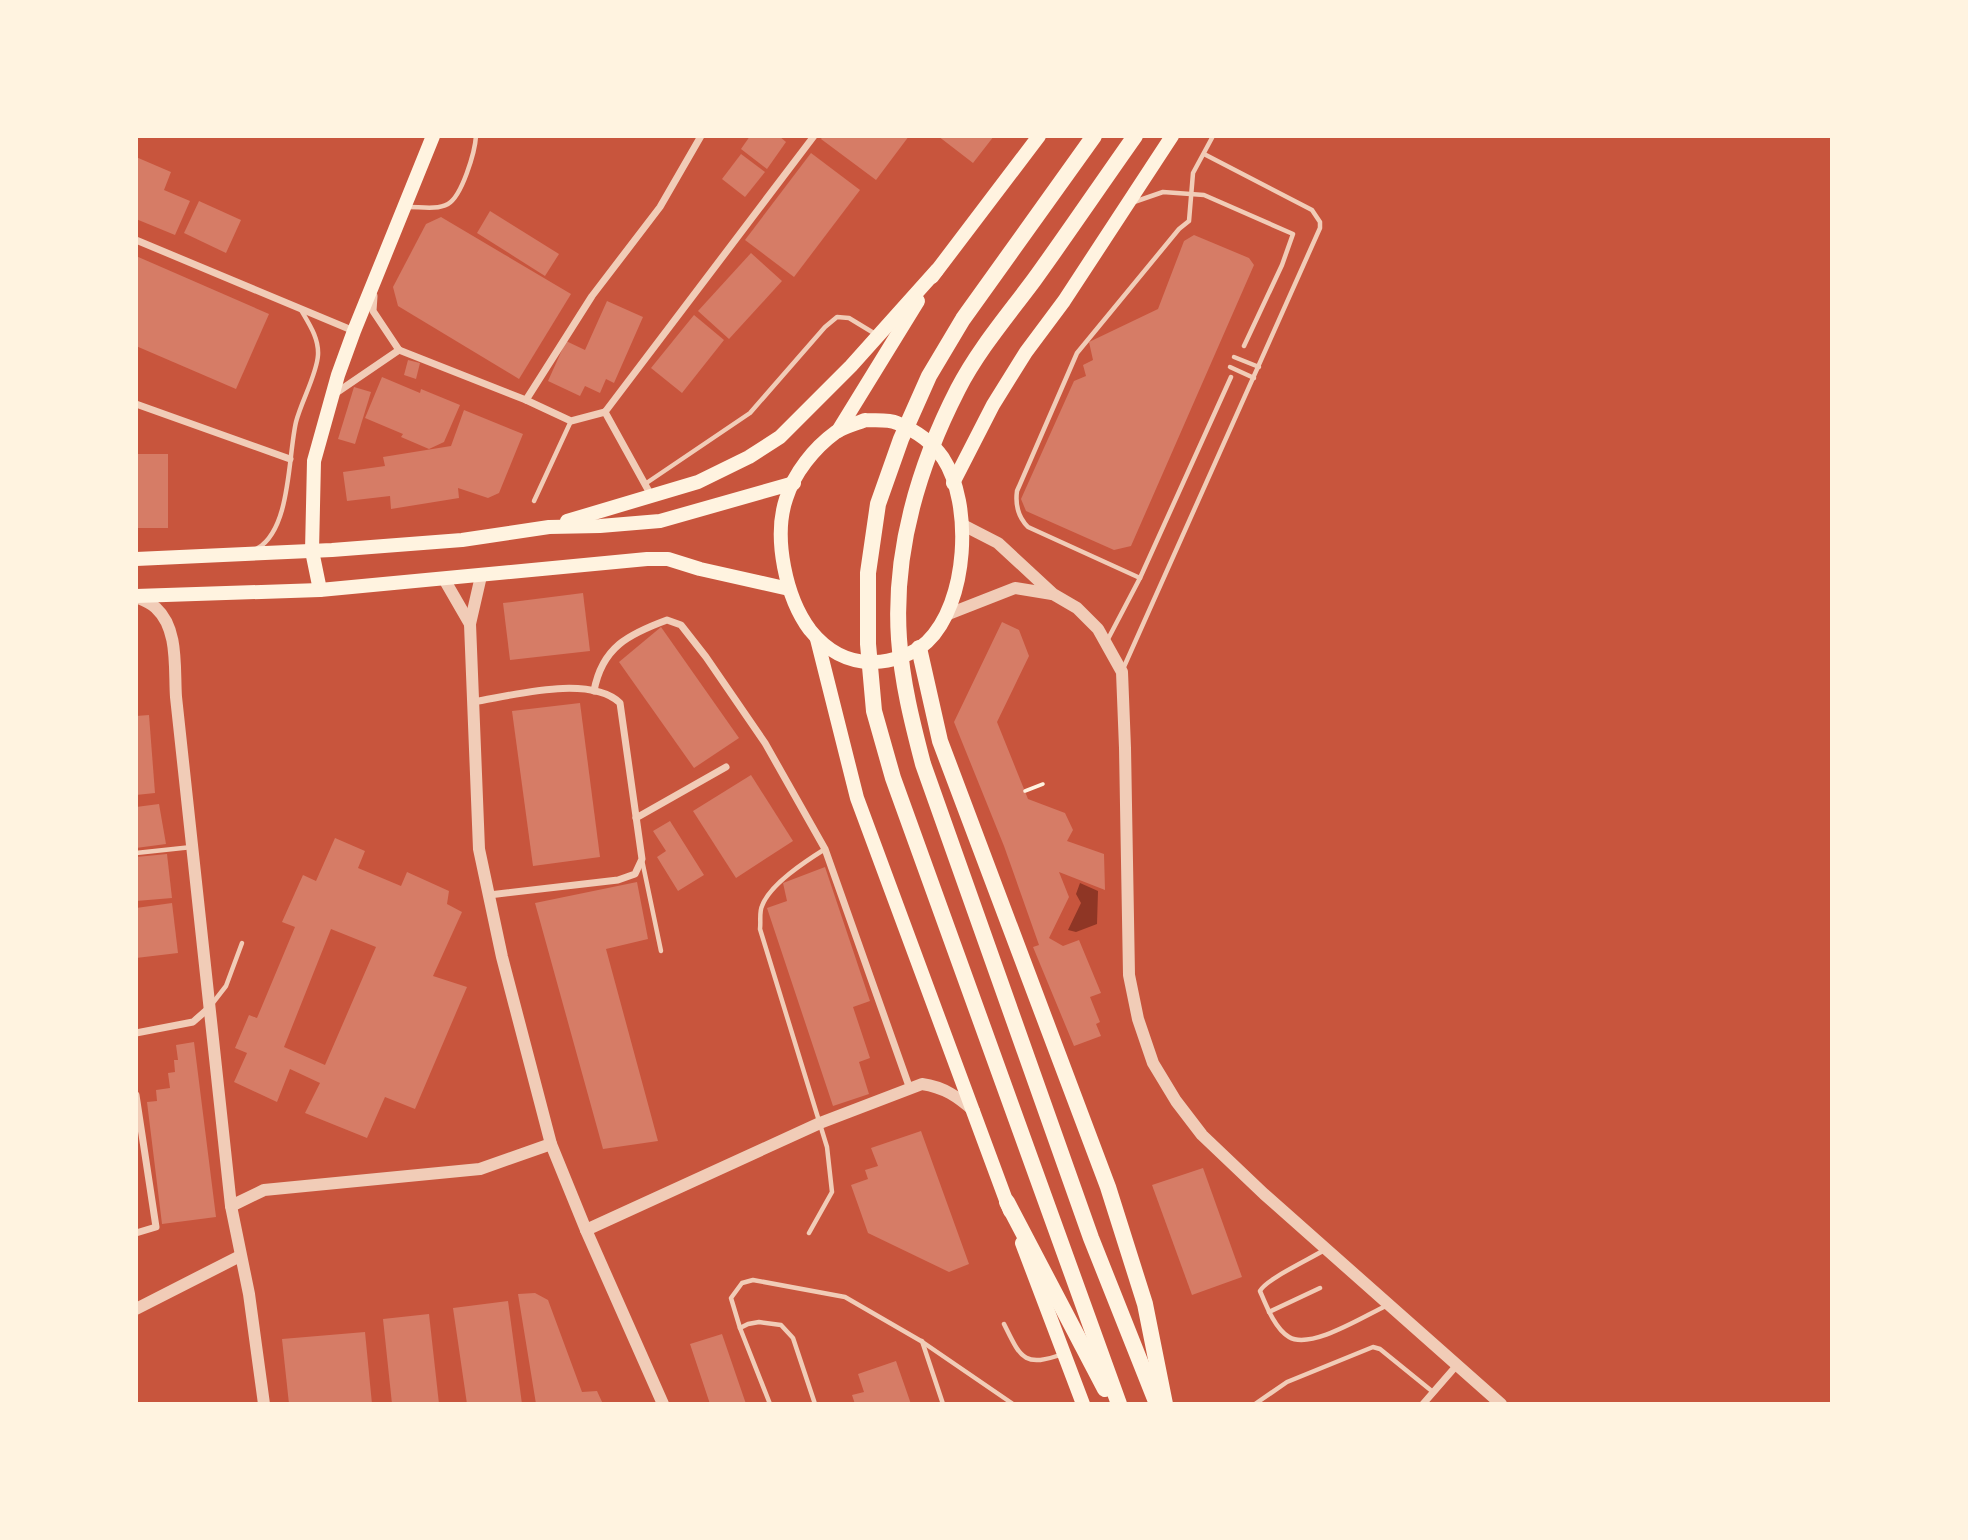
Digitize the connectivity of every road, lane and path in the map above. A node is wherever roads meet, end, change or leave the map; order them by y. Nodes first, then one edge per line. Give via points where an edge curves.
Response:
1 (433, 136) edge
2 (476, 136) edge
3 (701, 136) edge
4 (814, 136) edge
5 (1039, 136) edge
6 (1094, 136) edge
7 (1135, 136) edge
8 (1172, 136) edge
9 (1213, 136) edge
10 (1204, 154) junction
11 (1191, 193) junction
12 (1127, 205) junction
13 (404, 207) junction
14 (136, 240) edge
15 (937, 270) junction
16 (375, 279) junction
17 (301, 310) junction
18 (354, 331) junction
19 (878, 336) junction
20 (1244, 346) dead end
21 (399, 350) junction
22 (1234, 357) dead end
23 (1230, 367) dead end
24 (1259, 367) junction
25 (1231, 377) dead end
26 (1254, 378) junction
27 (332, 396) junction
28 (526, 400) junction
29 (136, 404) edge
30 (604, 412) junction
31 (571, 421) junction
32 (838, 431) junction
33 (290, 459) junction
34 (794, 483) junction
35 (953, 483) junction
36 (645, 484) junction
37 (652, 497) junction
38 (534, 501) dead end
39 (961, 524) junction
40 (549, 527) junction
41 (312, 551) junction
42 (248, 554) junction
43 (136, 559) edge
44 (481, 576) junction
45 (1140, 578) junction
46 (444, 579) junction
47 (789, 589) junction
48 (320, 590) junction
49 (1053, 594) junction
50 (136, 596) edge
51 (946, 615) junction
52 (470, 624) junction
53 (817, 639) junction
54 (1106, 642) junction
55 (919, 648) junction
56 (1122, 672) junction
57 (594, 691) junction
58 (473, 702) junction
59 (726, 767) dead end
60 (1043, 784) dead end
61 (1025, 790) dead end
62 (636, 818) junction
63 (192, 846) junction
64 (825, 849) junction
65 (136, 853) edge
66 (642, 859) junction
67 (489, 895) junction
68 (242, 943) dead end
69 (661, 951) dead end
70 (210, 1007) junction
71 (193, 1022) junction
72 (213, 1032) junction
73 (136, 1033) edge
74 (910, 1089) junction
75 (136, 1095) edge
76 (974, 1111) junction
77 (820, 1124) junction
78 (139, 1137) edge
79 (551, 1144) junction
80 (1007, 1202) junction
81 (231, 1206) junction
82 (586, 1230) junction
83 (136, 1233) edge
84 (809, 1233) dead end
85 (1327, 1249) junction
86 (240, 1256) junction
87 (1320, 1288) dead end
88 (1389, 1304) junction
89 (136, 1309) edge
90 (1269, 1312) junction
91 (1004, 1324) dead end
92 (740, 1328) junction
93 (921, 1341) junction
94 (1063, 1354) junction
95 (1457, 1365) junction
96 (1433, 1392) junction
97 (1162, 1399) edge
98 (662, 1403) edge
99 (1013, 1403) edge
100 (264, 1404) edge
101 (770, 1404) edge
102 (815, 1404) edge
103 (943, 1404) edge
104 (1083, 1404) edge
105 (1112, 1404) edge
106 (1119, 1404) edge
107 (1175, 1404) edge
108 (1255, 1404) edge
109 (1423, 1404) edge
110 (1501, 1404) edge

1 - 13 main road
2 - 13 lane via 471,161 451,203
3 - 28 street via 660,207 592,296
4 - 30 street
5 - 15 main road
6 - 106 main road via 963,320 929,376 878,504 868,573 868,644 874,711 892,778
7 - 97 main road via 959,387 910,512 900,574 899,637 906,700 923,764 1090,1238
8 - 12 main road
9 - 10 lane
10 - 11 lane via 1193,173
10 - 24 lane via 1312,209 1320,222
11 - 12 lane via 1163,192
11 - 20 lane via 1293,234
11 - 45 lane via 1189,221 1077,353 1017,491 1021,520 1028,527
12 - 35 main road via 1026,352
13 - 16 main road
14 - 17 street
15 - 19 main road
15 - 32 main road
16 - 18 main road
16 - 21 street via 373,311
17 - 18 street
17 - 33 lane via 314,331 318,355 296,422
18 - 27 main road
19 - 36 lane via 849,318 837,317 750,413
19 - 37 main road via 780,437 698,482
21 - 27 street
21 - 28 street
22 - 24 lane
23 - 26 lane
24 - 26 lane
25 - 45 lane
26 - 56 lane
27 - 41 main road via 314,461
28 - 31 street
29 - 33 street
30 - 31 street
30 - 36 street
31 - 38 lane
32 - 34 main road via 809,456
32 - 35 main road via 865,421 894,421 923,437 943,458
33 - 42 lane via 277,526 265,544
34 - 40 main road via 660,521
34 - 47 main road via 786,499 782,529
35 - 39 main road
36 - 37 street
37 - 40 main road
39 - 49 street via 998,543
39 - 51 main road via 958,580
40 - 41 main road via 462,540
41 - 42 main road
41 - 48 main road
42 - 43 main road
44 - 46 main road
44 - 47 main road via 668,559
44 - 52 street
45 - 54 lane
46 - 48 main road
46 - 52 street
47 - 53 main road
48 - 50 main road
49 - 51 street via 1015,588
49 - 54 street via 1077,608
50 - 63 street via 155,607 173,640
51 - 55 main road
52 - 58 street
53 - 55 main road via 861,663 887,662
53 - 76 main road via 857,798
54 - 56 street
55 - 97 main road via 940,741 1108,1187 1145,1304
56 - 85 street via 1129,975 1153,1063 1202,1135
57 - 58 street via 564,688
57 - 62 street via 620,703
57 - 64 street via 603,662 620,642 667,620 681,625 765,743
58 - 67 street via 479,849
59 - 62 street
60 - 61 path
62 - 66 street
63 - 65 lane
63 - 70 street
64 - 74 street
64 - 77 lane via 793,869 771,894 762,906 760,929
66 - 67 street via 635,874 618,880
66 - 69 lane
67 - 79 street
68 - 70 lane via 226,986
70 - 71 street
70 - 72 street
71 - 72 street
71 - 73 street
72 - 81 street
74 - 76 street via 922,1084 938,1086
74 - 77 street
75 - 78 street
76 - 80 main road
77 - 82 street
77 - 84 lane via 832,1192
78 - 83 street via 156,1227
79 - 81 street via 480,1169 264,1191
79 - 82 street
80 - 94 main road
80 - 105 main road
81 - 86 street
82 - 98 street
85 - 88 street
85 - 90 lane via 1263,1285 1260,1291
86 - 89 street
86 - 100 street
87 - 90 lane
88 - 90 lane via 1299,1342 1286,1336
88 - 95 street
91 - 94 lane via 1025,1358 1041,1361
92 - 93 lane via 731,1298 742,1283 753,1280 845,1297
92 - 101 lane
92 - 102 lane via 759,1322 781,1325 793,1338
93 - 99 lane
93 - 103 lane
94 - 104 main road
95 - 96 street
95 - 110 street
96 - 108 lane via 1373,1347 1287,1382
96 - 109 street
97 - 107 street

